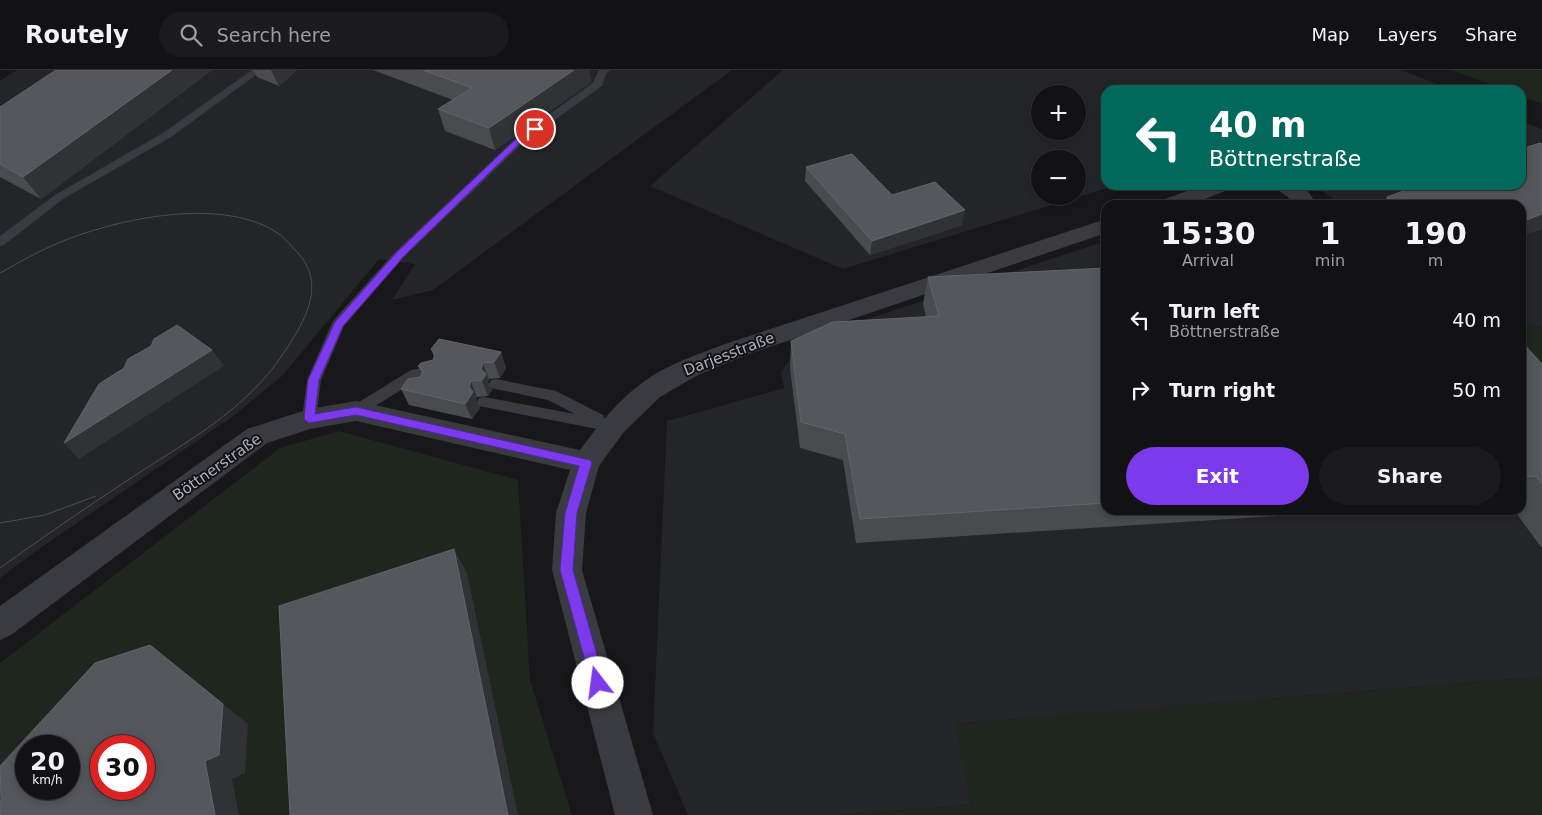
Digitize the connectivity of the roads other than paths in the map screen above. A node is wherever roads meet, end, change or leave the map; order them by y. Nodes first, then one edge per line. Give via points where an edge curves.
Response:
1 (258, 70) edge
2 (605, 70) edge
3 (1210, 190) edge
4 (1292, 190) edge
5 (1184, 200) edge
6 (1302, 200) edge
7 (1101, 228) edge
8 (0, 242) edge
9 (434, 371) edge
10 (496, 384) dead end
11 (421, 388) edge
12 (387, 392) junction
13 (484, 402) dead end
14 (356, 411) junction
15 (309, 419) junction
16 (613, 426) junction
17 (586, 463) junction
18 (0, 625) edge
19 (634, 815) edge

1 - 8 lane via 167,135 59,197
2 - 15 lane via 598,84 520,140 400,254 338,324 314,380
3 - 5 street
4 - 6 street
7 - 16 street, Darjesstraße via 737,349 689,368 651,390
9 - 12 lane via 416,374
10 - 16 lane via 551,395
11 - 12 lane via 407,387
12 - 14 lane
13 - 16 lane
14 - 15 street, Böttnerstraße
14 - 17 street, Böttnerstraße
15 - 18 street, Böttnerstraße via 257,436
16 - 17 street, Darjesstraße
17 - 19 street, Darjesstraße via 571,513 567,570

